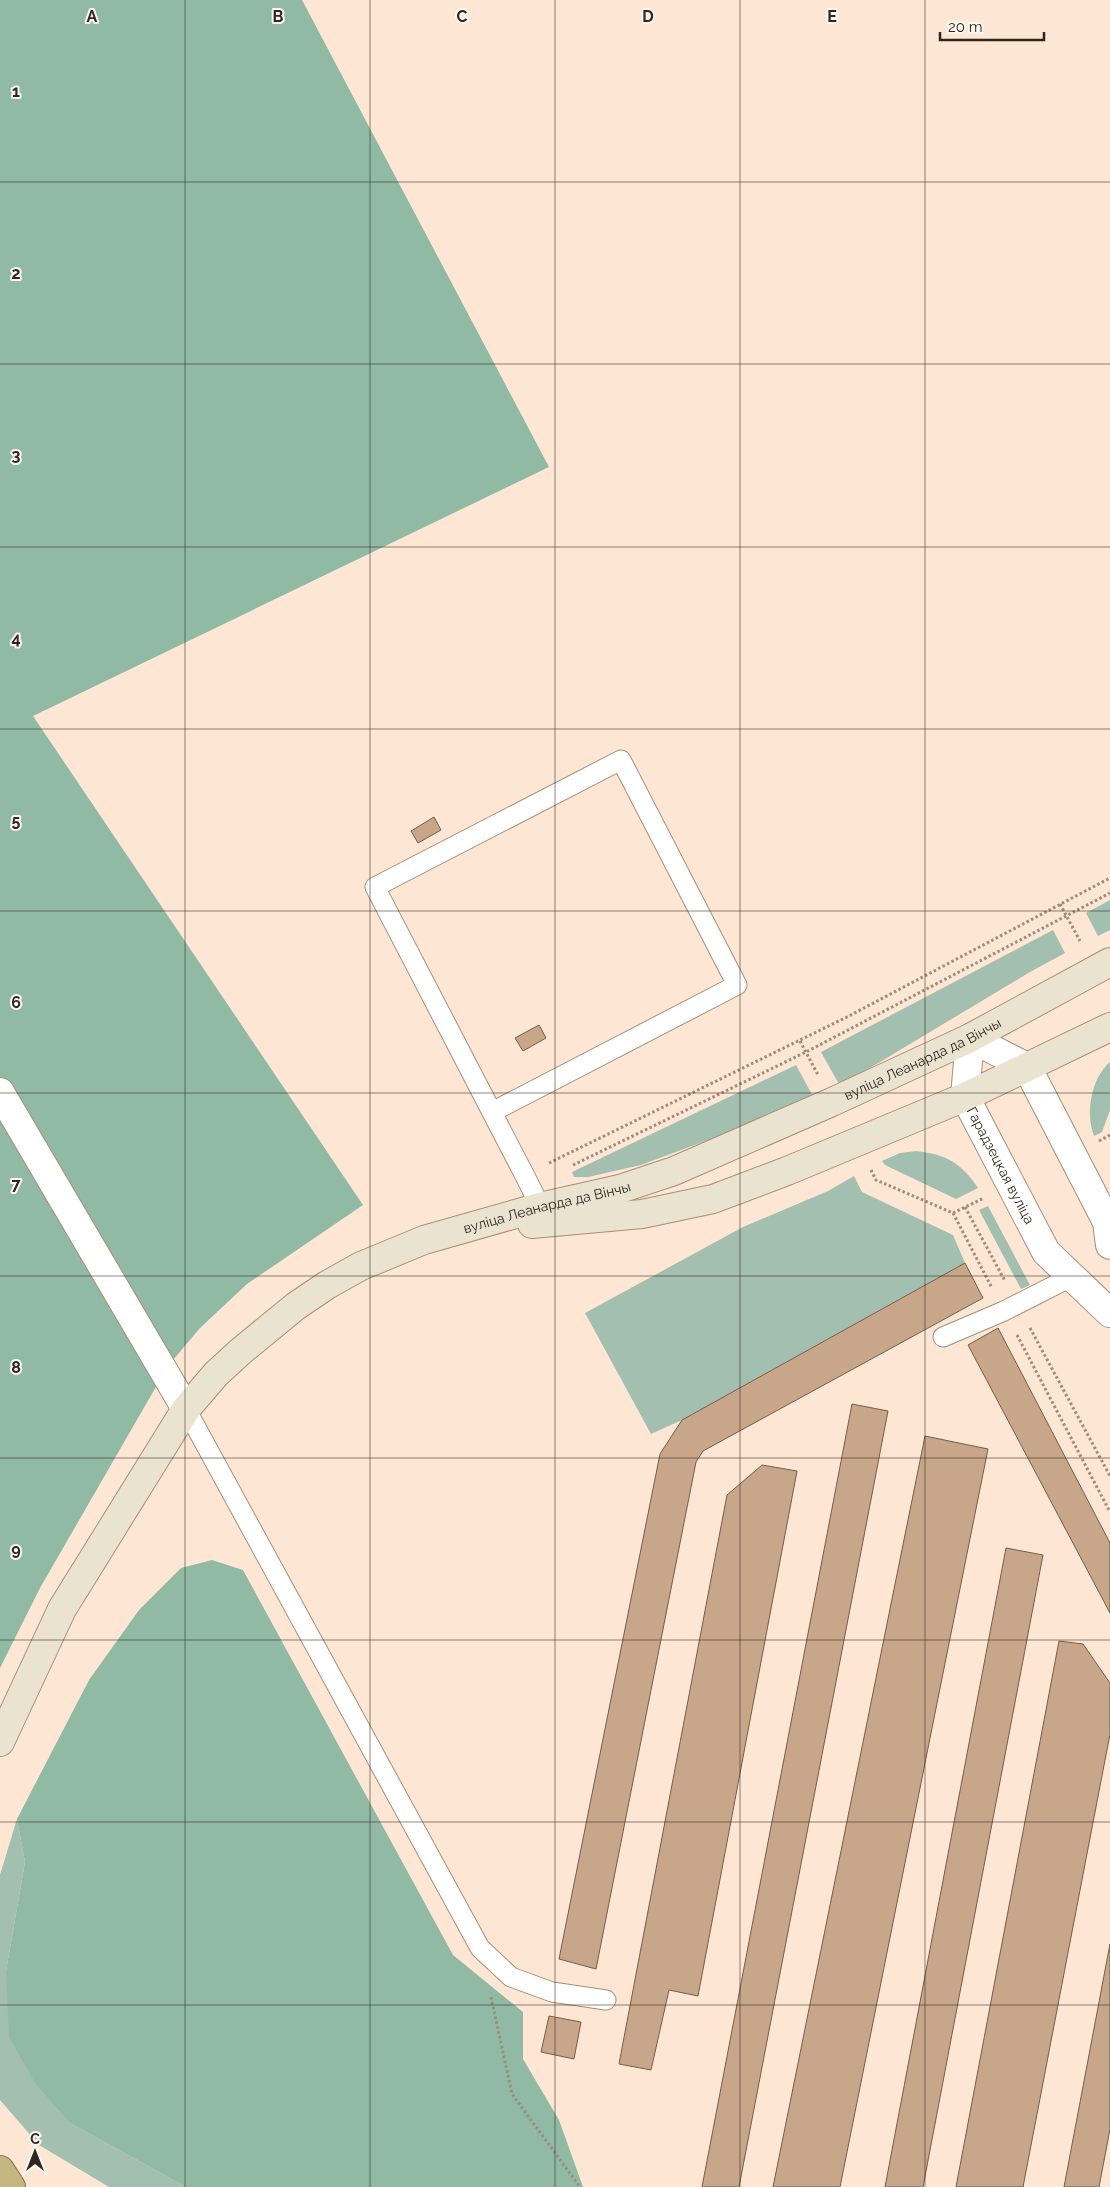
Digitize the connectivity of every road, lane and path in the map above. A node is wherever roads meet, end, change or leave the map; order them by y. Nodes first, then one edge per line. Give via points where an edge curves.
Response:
1 (1110, 878) edge
2 (1110, 892) edge
3 (1060, 904) junction
4 (1066, 915) junction
5 (1110, 962) edge
6 (1110, 1027) edge
7 (970, 1038) junction
8 (800, 1041) junction
9 (806, 1052) junction
10 (1027, 1067) junction
11 (0, 1092) edge
12 (965, 1097) junction
13 (492, 1112) junction
14 (876, 1180) dead end
15 (536, 1198) junction
16 (965, 1207) dead end
17 (1110, 1245) edge
18 (1071, 1277) junction
19 (1011, 1307) junction
20 (1110, 1313) edge
21 (943, 1337) dead end
22 (186, 1409) junction
23 (1110, 1476) edge
24 (1110, 1512) edge
25 (0, 1742) edge
26 (490, 1997) dead end
27 (606, 2000) dead end
28 (0, 2170) edge
29 (11, 2187) edge
30 (580, 2187) edge

1 - 3 path
2 - 4 path
3 - 4 path
3 - 8 path
4 - 9 path
5 - 7 main road, вуліца Леанарда да Вінчы
6 - 10 main road, вуліца Леанарда да Вінчы
7 - 10 street
7 - 12 street, Гарадзецкая вуліца
7 - 15 main road, вуліца Леанарда да Вінчы via 674,1171 620,1189
8 - 9 path
8 - 15 path
9 - 15 path
10 - 12 main road, вуліца Леанарда да Вінчы
10 - 17 street via 1107,1222
11 - 22 street
12 - 15 main road, вуліца Леанарда да Вінчы via 713,1199 642,1214
12 - 18 street, Гарадзецкая вуліца via 1046,1252
13 - 13 lane via 375,887 620,760 737,985
13 - 15 lane
14 - 19 path via 953,1213
15 - 22 main road, вуліца Леанарда да Вінчы via 466,1228 390,1253 327,1285 241,1350
16 - 19 path
18 - 19 lane
18 - 20 street, Гарадзецкая вуліца
19 - 21 lane
19 - 23 path
19 - 24 path
22 - 25 main road, вуліца Леанарда да Вінчы via 62,1609
22 - 27 lane via 480,1948 511,1977 552,1992
26 - 30 path via 512,2094
28 - 29 highway

